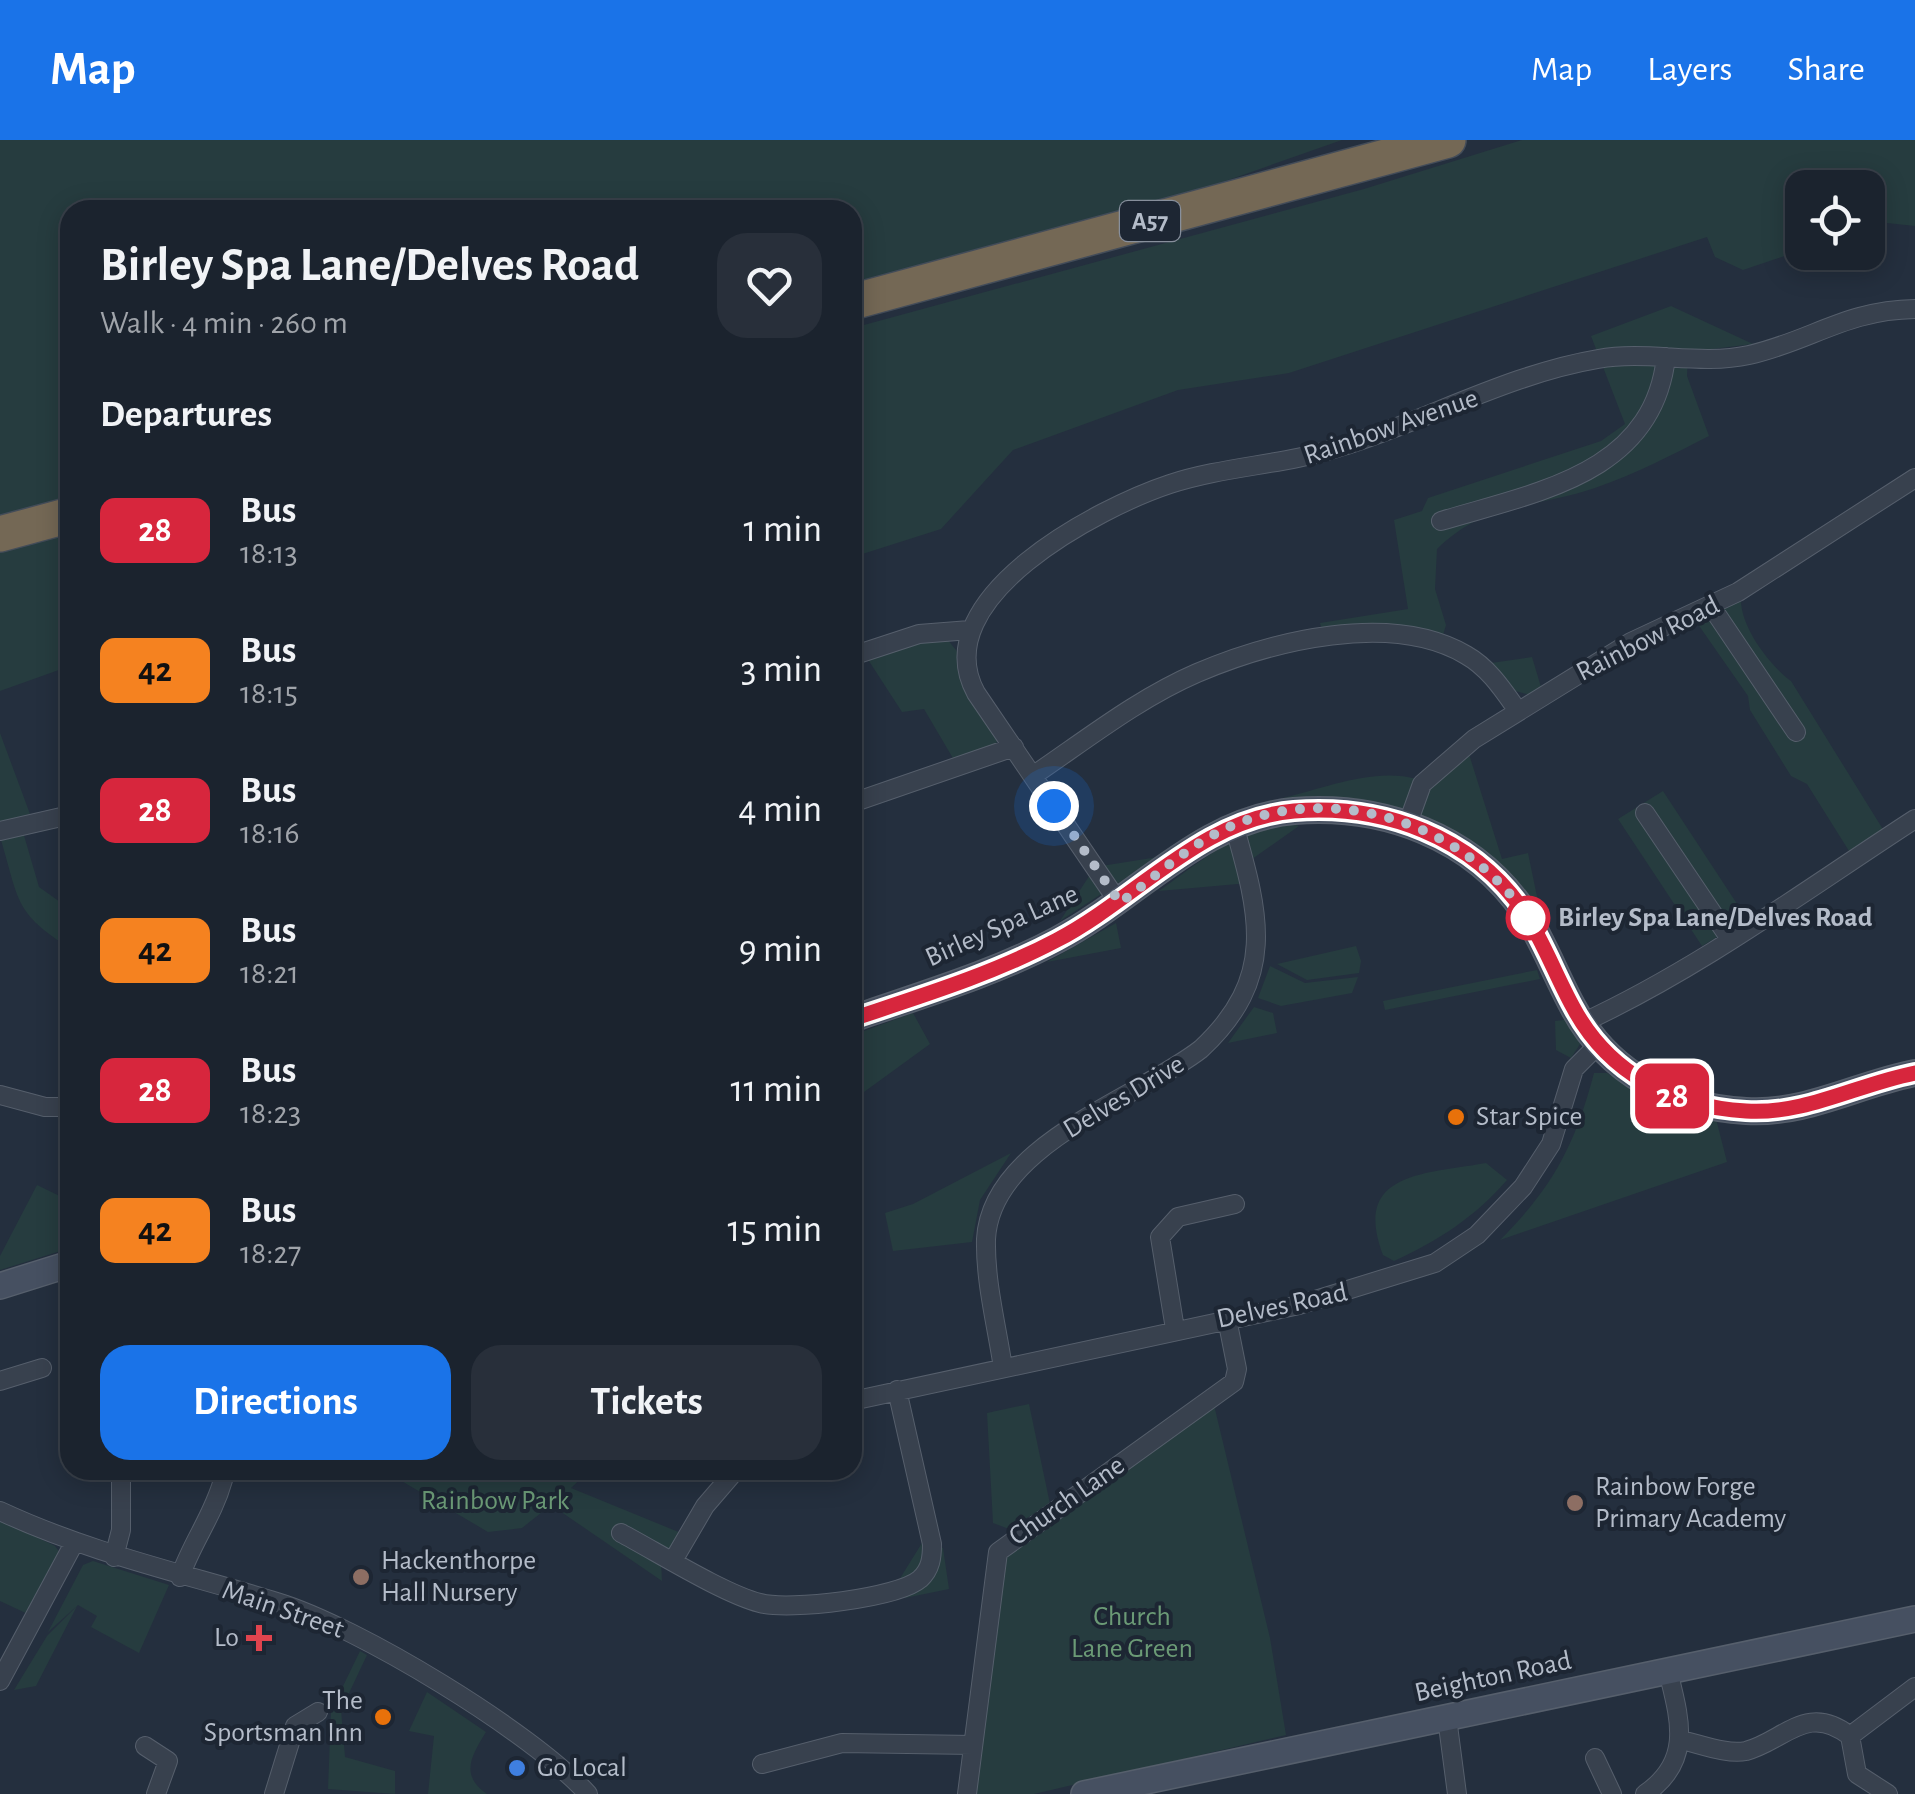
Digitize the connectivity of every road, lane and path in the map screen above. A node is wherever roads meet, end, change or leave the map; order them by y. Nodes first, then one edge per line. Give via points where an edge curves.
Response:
1 (1448, 140) edge
2 (862, 299) edge
3 (1915, 308) edge
4 (1666, 358) junction
5 (1915, 478) edge
6 (60, 518) edge
7 (1442, 521) dead end
8 (0, 534) edge
9 (1711, 606) junction
10 (970, 630) junction
11 (862, 653) edge
12 (1518, 711) junction
13 (1796, 732) dead end
14 (1014, 747) junction
15 (1034, 775) junction
16 (862, 800) edge
17 (1645, 813) dead end
18 (60, 816) edge
19 (1915, 819) edge
20 (1408, 823) junction
21 (1234, 825) junction
22 (1, 827) edge
23 (1120, 903) junction
24 (1730, 939) junction
25 (862, 1015) edge
26 (1582, 1023) junction
27 (1598, 1045) junction
28 (1915, 1074) edge
29 (0, 1095) edge
30 (60, 1107) edge
31 (1235, 1204) dead end
32 (60, 1267) edge
33 (0, 1286) edge
34 (1227, 1319) junction
35 (1174, 1329) junction
36 (42, 1368) dead end
37 (1003, 1368) junction
38 (0, 1381) edge
39 (897, 1390) junction
40 (862, 1399) edge
41 (121, 1480) edge
42 (223, 1480) dead end
43 (727, 1480) edge
44 (0, 1512) edge
45 (621, 1533) dead end
46 (73, 1545) junction
47 (114, 1557) junction
48 (674, 1559) junction
49 (180, 1577) junction
50 (1915, 1619) edge
51 (1668, 1671) junction
52 (0, 1681) edge
53 (1915, 1687) edge
54 (318, 1712) dead end
55 (1446, 1718) junction
56 (1850, 1736) junction
57 (1682, 1740) junction
58 (973, 1745) junction
59 (145, 1746) dead end
60 (1595, 1758) dead end
61 (762, 1764) dead end
62 (156, 1794) edge
63 (274, 1794) edge
64 (588, 1794) edge
65 (967, 1794) edge
66 (1084, 1794) edge
67 (1457, 1794) edge
68 (1612, 1794) edge
69 (1645, 1794) edge
70 (1888, 1794) edge

1 - 2 highway, A57
3 - 4 street, Rainbow Avenue via 1847,317 1749,355
4 - 7 street via 1654,411 1627,445 1545,487
4 - 10 street, Rainbow Avenue via 1618,356 1564,367 1340,448 1198,476 1141,495 1086,522 1019,570
5 - 9 street, Rainbow Road
6 - 8 highway
9 - 12 street, Rainbow Road via 1631,642
9 - 13 street
10 - 11 street via 919,634
10 - 14 street via 970,681
12 - 15 street via 1478,663 1447,646 1394,636 1335,637 1197,673
12 - 20 street, Rainbow Road via 1439,766 1422,784
14 - 15 street
14 - 16 street
15 - 23 street
17 - 24 street
18 - 22 street
19 - 24 street
20 - 21 street, Birley Spa Lane via 1322,810
20 - 26 street, Birley Spa Lane via 1458,848 1504,887 1543,944
21 - 23 street, Birley Spa Lane
21 - 37 street, Delves Drive via 1257,922 1246,992 1201,1049 1044,1147 997,1200 986,1238
23 - 25 street, Birley Spa Lane via 1021,957
24 - 26 street
26 - 27 street, Birley Spa Lane
27 - 28 street, Birley Spa Lane via 1660,1091 1744,1111 1784,1110
27 - 34 street, Delves Road via 1574,1069 1551,1144 1523,1188 1476,1235 1435,1263 1395,1278
29 - 30 street
31 - 35 street via 1178,1217 1160,1238
32 - 33 street
34 - 35 street, Delves Road
34 - 58 street, Church Lane via 1234,1382 998,1552
35 - 37 street, Delves Road
36 - 38 street
37 - 39 street, Delves Road
39 - 40 street, Delves Road
39 - 48 street via 932,1544 932,1560 919,1580 827,1602 774,1606
41 - 47 street via 122,1530
42 - 49 street
43 - 48 street
44 - 46 street, Main Street
45 - 48 street
46 - 47 street, Main Street
46 - 52 street
47 - 49 street, Main Street
49 - 64 street, Main Street via 275,1601 357,1635 502,1726
50 - 51 street, Beighton Road
51 - 55 street, Beighton Road
51 - 57 street
53 - 56 street
54 - 63 street via 296,1726
55 - 66 street, Beighton Road
55 - 67 street
56 - 57 street via 1803,1723 1747,1750
56 - 70 street via 1857,1774
57 - 69 street via 1672,1769
58 - 61 street via 842,1743
58 - 65 street, Church Lane
59 - 62 street via 168,1761
60 - 68 street

